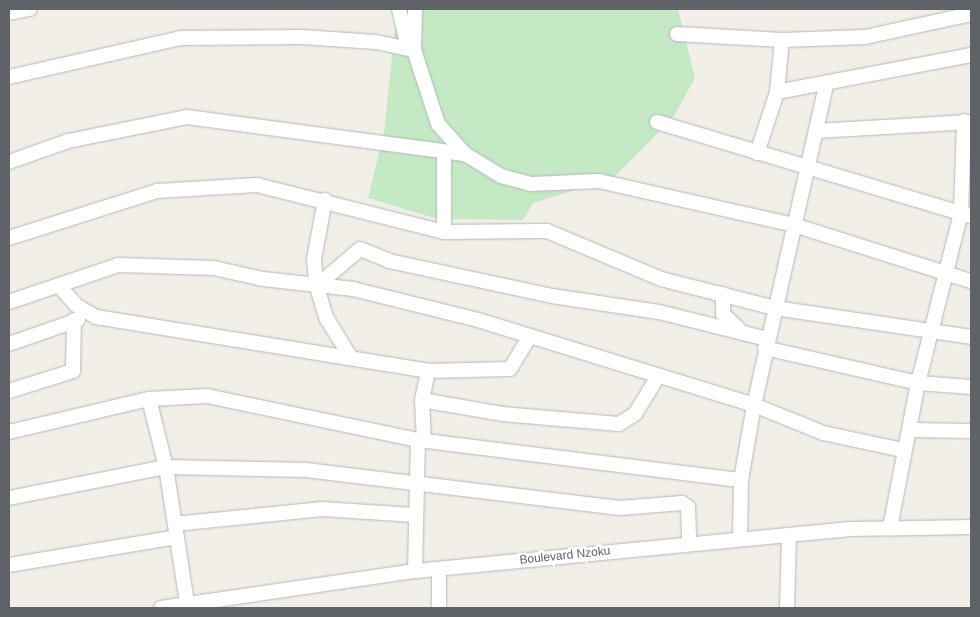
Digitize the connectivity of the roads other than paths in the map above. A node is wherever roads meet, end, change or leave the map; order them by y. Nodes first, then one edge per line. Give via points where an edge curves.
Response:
1 (30, 9) edge
2 (399, 9) edge
3 (415, 9) edge
4 (9, 13) edge
5 (971, 14) edge
6 (677, 34) dead end
7 (782, 40) junction
8 (411, 49) junction
9 (971, 55) edge
10 (9, 77) edge
11 (826, 85) junction
12 (777, 92) junction
13 (656, 122) dead end
14 (968, 122) edge
15 (816, 131) junction
16 (757, 153) junction
17 (444, 154) junction
18 (465, 154) junction
19 (9, 162) edge
20 (967, 163) edge
21 (807, 168) junction
22 (325, 200) junction
23 (966, 215) edge
24 (794, 226) junction
25 (444, 232) junction
26 (9, 238) edge
27 (946, 273) junction
28 (971, 281) edge
29 (317, 284) junction
30 (60, 286) junction
31 (723, 294) junction
32 (9, 302) edge
33 (775, 308) junction
34 (96, 317) junction
35 (74, 320) junction
36 (744, 332) junction
37 (932, 332) junction
38 (529, 337) junction
39 (971, 337) edge
40 (766, 343) junction
41 (9, 344) edge
42 (351, 358) junction
43 (428, 371) junction
44 (657, 378) junction
45 (918, 383) junction
46 (971, 387) edge
47 (9, 391) edge
48 (149, 399) junction
49 (422, 400) junction
50 (754, 405) junction
51 (909, 430) junction
52 (971, 431) edge
53 (9, 432) edge
54 (421, 440) junction
55 (903, 450) junction
56 (166, 467) junction
57 (741, 480) junction
58 (418, 483) junction
59 (9, 498) edge
60 (414, 514) junction
61 (971, 527) edge
62 (890, 528) junction
63 (176, 530) junction
64 (789, 535) junction
65 (740, 539) junction
66 (688, 544) junction
67 (9, 565) edge
68 (439, 569) junction
69 (415, 571) junction
70 (186, 603) junction
71 (224, 603) edge
72 (161, 608) edge
73 (439, 608) edge
74 (787, 608) edge

1 - 4 street
2 - 8 street
3 - 8 street
5 - 7 street via 865,38
6 - 7 street
7 - 12 street
8 - 10 street via 302,37 180,38
8 - 18 street via 438,124
9 - 11 street
11 - 12 street
11 - 15 street
12 - 16 street
13 - 16 street
14 - 15 street
14 - 20 street
15 - 21 street
16 - 21 street
17 - 18 street
17 - 19 street via 187,117 78,138
17 - 25 street
18 - 24 street via 514,182 599,181
20 - 23 street
21 - 23 street
21 - 24 street
22 - 25 street
22 - 26 street via 257,185 156,191
22 - 29 street via 314,259
23 - 27 street
24 - 27 street
24 - 33 street
25 - 31 street via 547,231 662,279
27 - 28 street
27 - 37 street
29 - 30 street via 214,268 118,265
29 - 36 street via 360,249 389,261 552,296 658,312
29 - 38 street via 414,304
29 - 42 street via 327,319
30 - 32 street
30 - 34 street via 77,306
31 - 33 street
31 - 36 street via 723,314
33 - 37 street
33 - 40 street
34 - 35 street
34 - 42 street
35 - 41 street
35 - 47 street via 73,371
36 - 40 street
37 - 39 street
37 - 45 street
38 - 43 street via 508,369
38 - 44 street
40 - 45 street
40 - 50 street
42 - 43 street
43 - 49 street
44 - 49 street via 635,414 620,424 502,414
44 - 50 street
45 - 46 street
45 - 51 street
48 - 53 street
48 - 54 street via 207,396
48 - 56 street
49 - 54 street
50 - 55 street via 823,433
50 - 57 street
51 - 52 street
51 - 55 street
54 - 57 street
54 - 58 street
55 - 62 street
56 - 58 street via 306,470
56 - 59 street
56 - 63 street
57 - 65 street
58 - 60 street
58 - 66 street via 620,508 682,503 688,507
60 - 63 street via 322,509
60 - 69 street
61 - 62 street, Boulevard Nzoku
62 - 64 street, Boulevard Nzoku
63 - 67 street
63 - 70 street
64 - 65 street, Boulevard Nzoku
64 - 74 street
65 - 66 street, Boulevard Nzoku
66 - 68 street, Boulevard Nzoku
68 - 69 street, Boulevard Nzoku
68 - 73 street
69 - 71 street, Boulevard Nzoku
70 - 71 street, Boulevard Nzoku
70 - 72 street, Boulevard Nzoku

